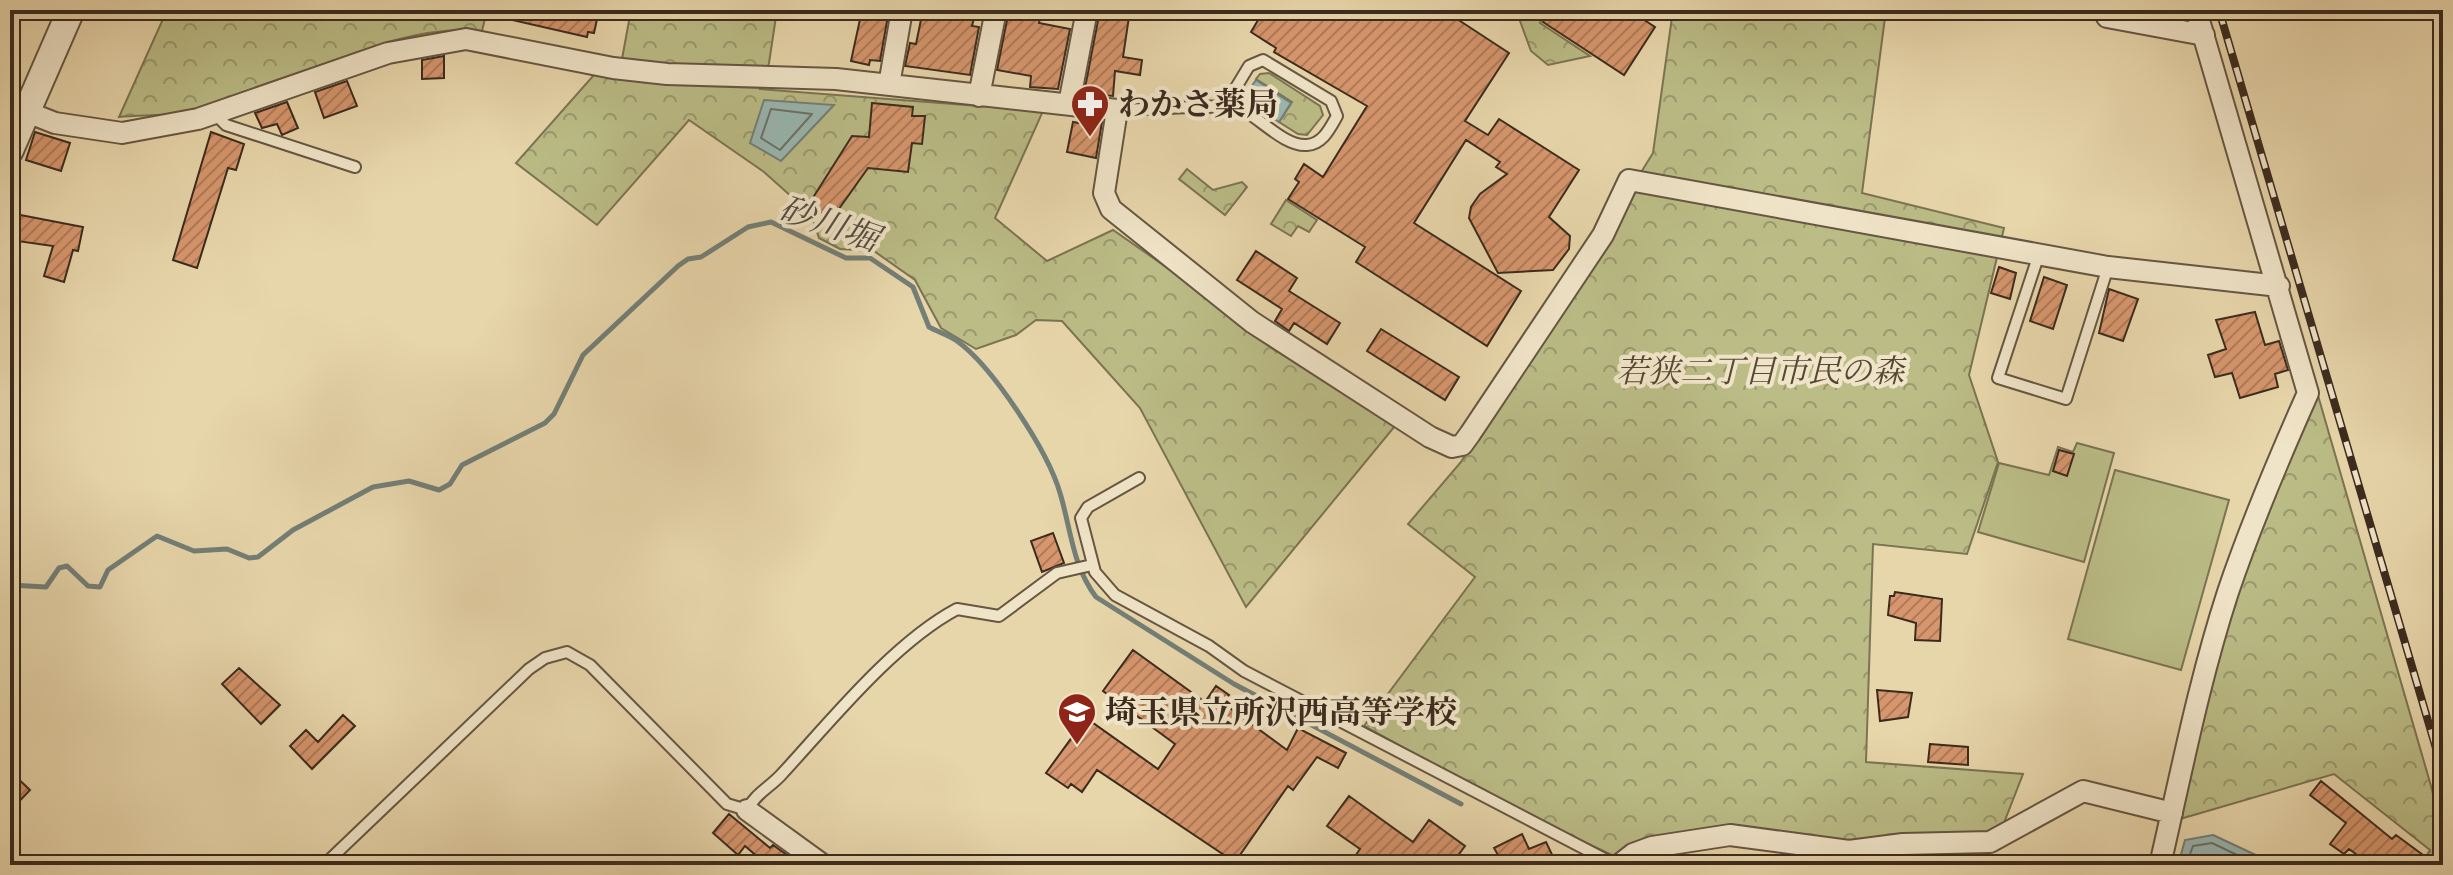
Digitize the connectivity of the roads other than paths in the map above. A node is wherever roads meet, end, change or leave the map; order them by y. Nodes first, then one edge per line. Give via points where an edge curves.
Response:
1 (71, 10) edge
2 (902, 10) edge
3 (996, 10) edge
4 (1087, 10) edge
5 (2196, 10) edge
6 (2107, 17) dead end
7 (2204, 35) junction
8 (889, 85) junction
9 (979, 96) junction
10 (1069, 104) junction
11 (1226, 104) junction
12 (1117, 110) junction
13 (27, 112) junction
14 (214, 113) junction
15 (10, 150) edge
16 (355, 167) dead end
17 (2039, 254) junction
18 (2108, 267) junction
19 (2279, 286) junction
20 (1139, 478) dead end
21 (1089, 565) junction
22 (747, 810) junction
23 (2172, 813) junction
24 (324, 865) edge
25 (823, 865) edge
26 (1617, 865) edge
27 (2160, 865) edge

1 - 13 street
2 - 8 street
3 - 9 street
4 - 10 street
5 - 7 street
6 - 7 street
7 - 19 street
8 - 9 street
8 - 14 street via 667,74 466,39 388,53
9 - 10 street
10 - 12 street
11 - 11 lane via 1249,66 1263,60 1331,101 1337,116 1320,140 1306,145
11 - 12 lane
12 - 17 street via 1104,193 1111,209 1277,339 1452,447 1462,445 1470,434 1603,235 1629,180
13 - 14 street via 55,123 122,133
13 - 15 street
14 - 16 lane via 226,125
17 - 18 street
17 - 18 lane via 1998,378 2066,399
18 - 19 street
19 - 23 street via 2308,393 2266,486 2228,594
20 - 21 lane via 1083,513
21 - 22 lane via 1057,573 999,616 957,609 933,625 871,679
21 - 26 lane via 1115,595 1244,671
22 - 24 lane via 727,804 590,665 561,653 529,669
22 - 25 street
23 - 26 street via 2083,791 1990,842 1849,851 1730,835 1652,847
23 - 27 street

